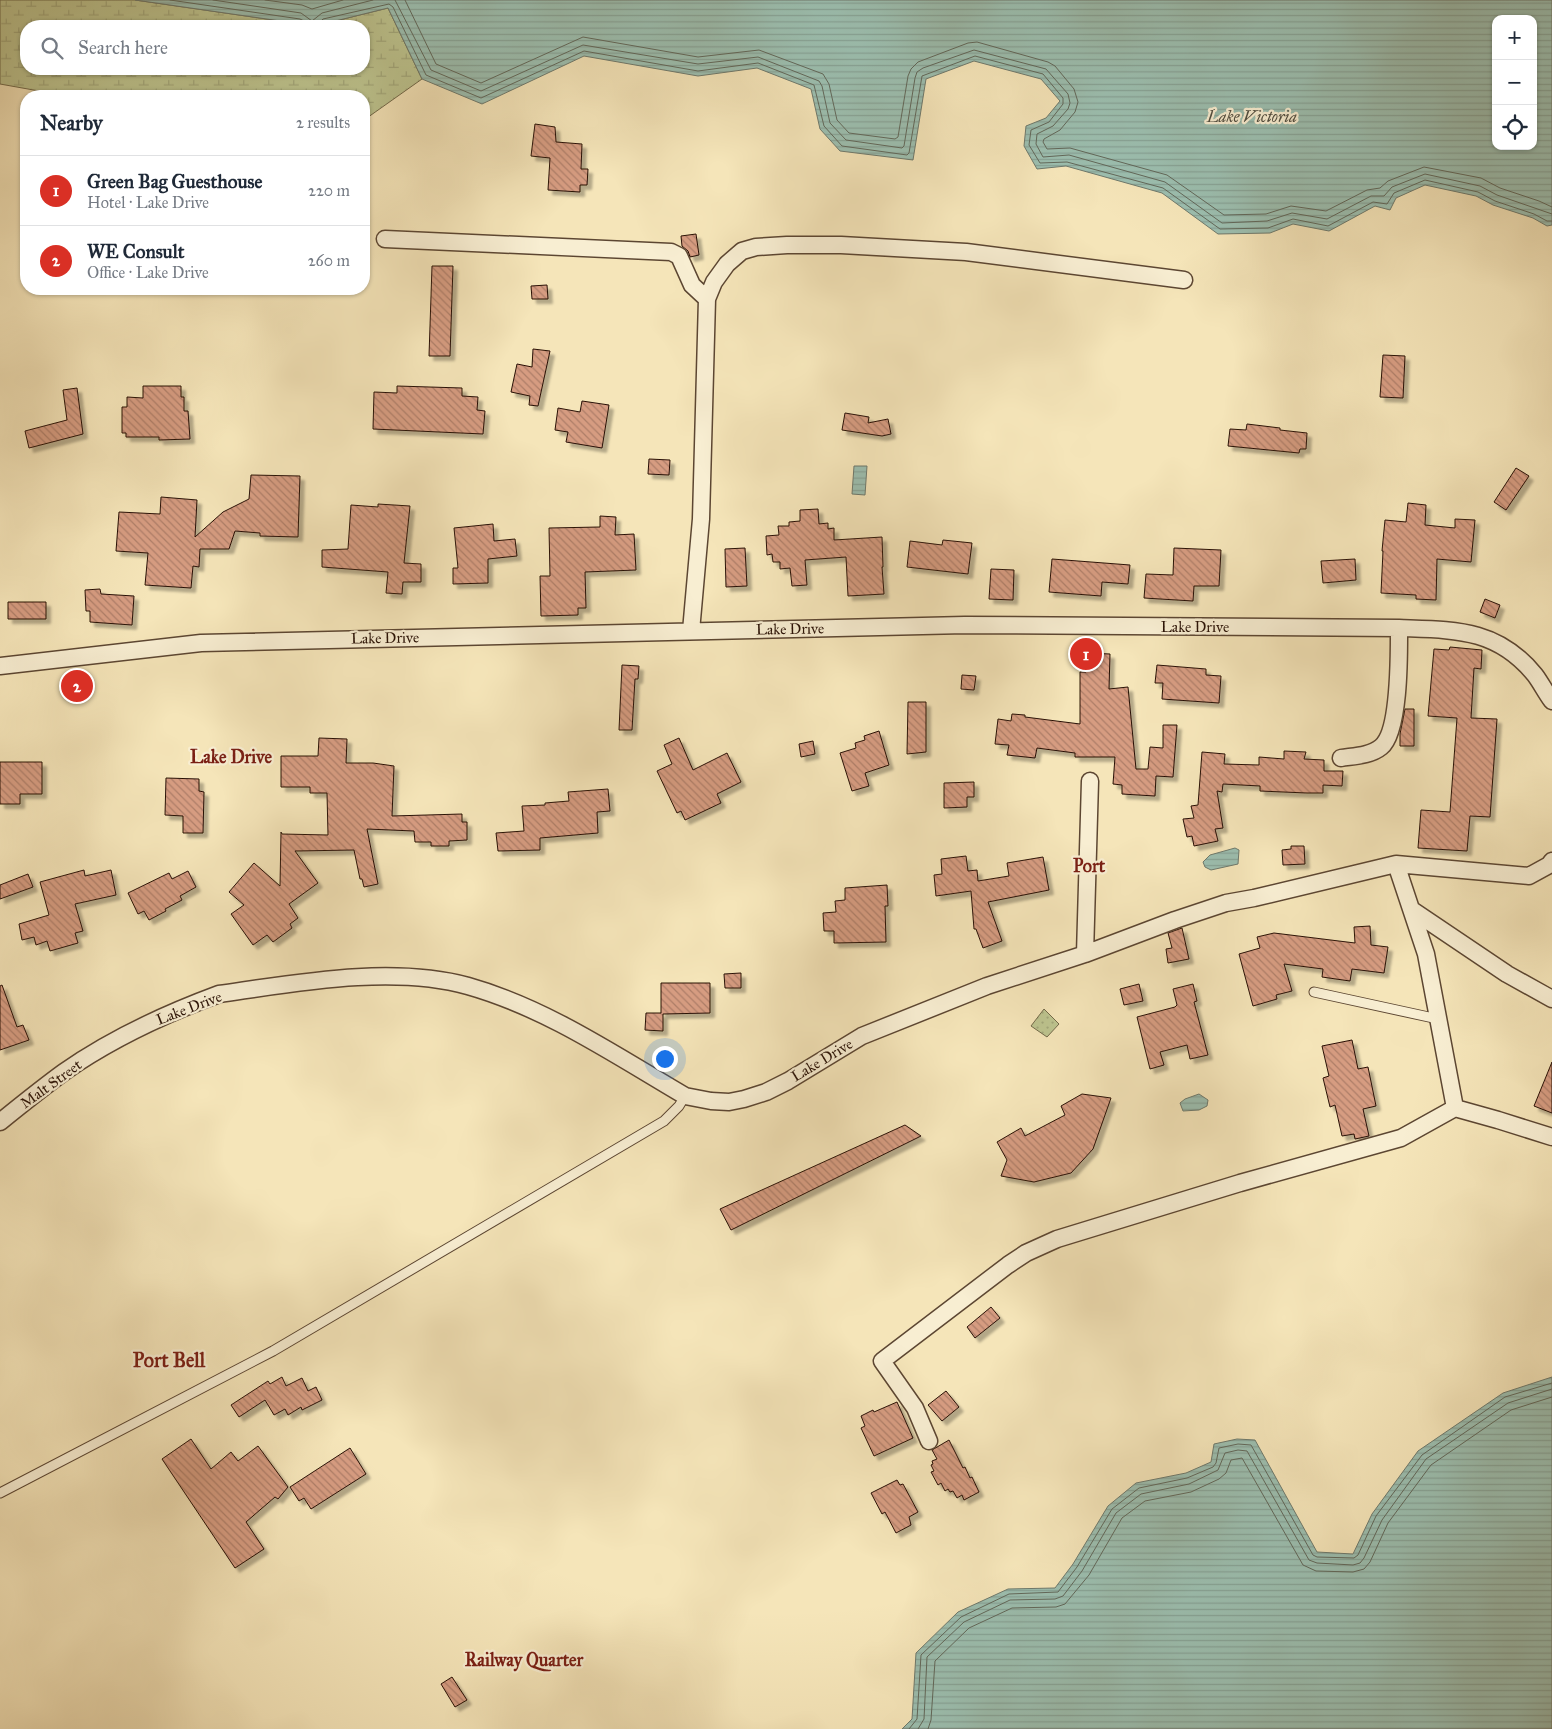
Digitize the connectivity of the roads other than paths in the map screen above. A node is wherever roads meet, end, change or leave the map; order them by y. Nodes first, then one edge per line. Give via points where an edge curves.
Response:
1 (384, 239) dead end
2 (1184, 280) dead end
3 (707, 299) junction
4 (1399, 628) junction
5 (691, 632) junction
6 (0, 666) edge
7 (1552, 701) edge
8 (1340, 758) dead end
9 (1090, 781) dead end
10 (1552, 861) edge
11 (1396, 864) junction
12 (1412, 910) junction
13 (1085, 954) junction
14 (1314, 992) dead end
15 (1552, 999) edge
16 (1438, 1019) junction
17 (103, 1048) joint
18 (685, 1096) junction
19 (1455, 1108) junction
20 (0, 1122) edge
21 (1552, 1137) edge
22 (929, 1441) dead end
23 (0, 1493) edge

1 - 3 street via 671,252 679,256 692,285
2 - 3 street via 966,252 787,245 742,251 722,270
3 - 5 street via 701,519
4 - 5 street, Lake Drive via 965,625
4 - 7 street, Lake Drive via 1460,631 1502,645 1536,676
4 - 8 street via 1395,718 1388,740 1380,748
5 - 6 street, Lake Drive via 202,643
9 - 13 street
10 - 11 street, Lake Drive via 1529,876
11 - 12 street
11 - 13 street, Lake Drive via 1226,903
12 - 15 street via 1507,974
12 - 16 street via 1426,954
13 - 18 street, Lake Drive via 987,986 862,1036 766,1092 728,1102
14 - 16 lane
16 - 19 street
17 - 18 street, Lake Drive via 170,1014 219,994 355,978 432,980 468,986 543,1014
17 - 20 street, Malt Street via 64,1072
18 - 23 lane via 664,1121 274,1351
19 - 21 street
19 - 22 street via 1401,1138 1057,1239 1026,1253 882,1361 915,1408

